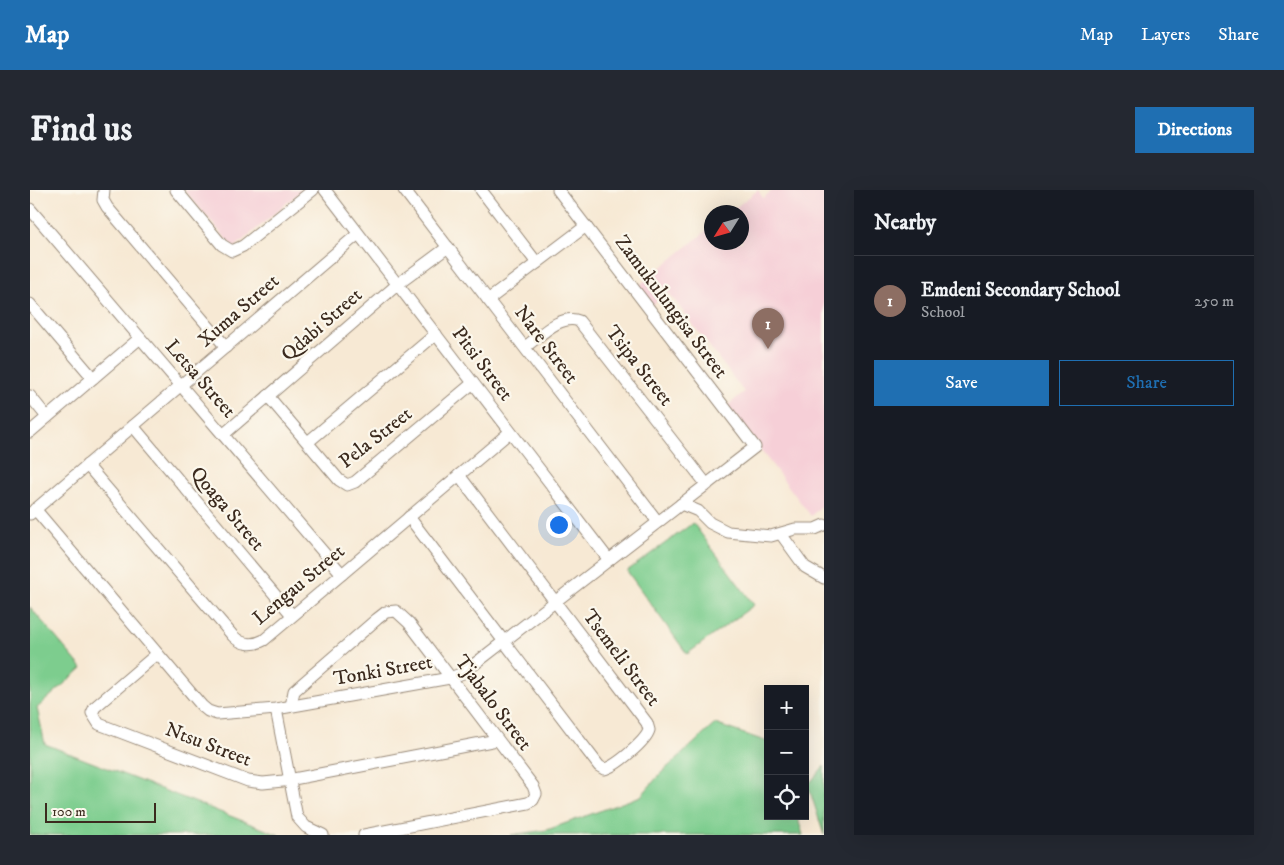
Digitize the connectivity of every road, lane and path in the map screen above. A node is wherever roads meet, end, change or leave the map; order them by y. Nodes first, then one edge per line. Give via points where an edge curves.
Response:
1 (104, 190) edge
2 (176, 190) edge
3 (313, 190) edge
4 (325, 190) edge
5 (404, 190) edge
6 (481, 190) edge
7 (558, 190) edge
8 (30, 208) edge
9 (586, 226) junction
10 (358, 234) junction
11 (448, 247) junction
12 (537, 263) junction
13 (398, 284) junction
14 (488, 300) junction
15 (30, 304) edge
16 (436, 334) junction
17 (140, 338) junction
18 (226, 347) junction
19 (525, 347) junction
20 (93, 378) junction
21 (473, 383) junction
22 (181, 386) junction
23 (30, 396) edge
24 (268, 396) junction
25 (47, 417) junction
26 (133, 426) junction
27 (30, 432) edge
28 (510, 432) junction
29 (223, 435) junction
30 (308, 442) junction
31 (755, 447) joint
32 (87, 465) junction
33 (459, 475) junction
34 (706, 485) junction
35 (681, 504) junction
36 (33, 512) edge
37 (409, 517) junction
38 (658, 522) junction
39 (824, 525) edge
40 (781, 534) junction
41 (608, 560) junction
42 (342, 574) junction
43 (824, 578) edge
44 (555, 602) junction
45 (292, 616) junction
46 (504, 641) junction
47 (157, 654) junction
48 (450, 678) junction
49 (291, 706) junction
50 (276, 709) junction
51 (497, 740) junction
52 (289, 779) junction
53 (323, 835) edge
54 (364, 835) edge

1 - 18 street via 102,196 107,207
2 - 3 street via 222,245 232,251 243,246
4 - 10 street, Pitsi Street
5 - 11 street, Nare Street
6 - 12 street
7 - 9 street, Zamukulungisa Street
8 - 17 street, Letsa Street
9 - 12 street
9 - 31 street, Zamukulungisa Street
10 - 13 street, Pitsi Street
10 - 18 street, Xuma Street
11 - 13 street, Qdabi Street
11 - 14 street, Nare Street
12 - 14 street
13 - 16 street, Pitsi Street
13 - 24 street, Qdabi Street
14 - 19 street, Nare Street
15 - 20 street
16 - 21 street, Pitsi Street
16 - 30 street
17 - 20 street
17 - 22 street, Letsa Street
18 - 22 street, Xuma Street
19 - 34 street, Tsipa Street via 563,320 579,321
19 - 38 street, Nare Street
20 - 25 street
21 - 28 street, Pitsi Street
21 - 30 street, Pela Street via 351,485 343,484
22 - 26 street, Xuma Street
22 - 29 street, Letsa Street
23 - 25 street
24 - 29 street, Qdabi Street
24 - 30 street, Pela Street
25 - 27 street
26 - 32 street, Xuma Street
26 - 45 street, Qoaga Street
28 - 33 street, Lengau Street
28 - 41 street, Pitsi Street
29 - 42 street, Letsa Street
31 - 34 street, Tonki Street
32 - 36 street, Xuma Street
32 - 45 street, Lengau Street via 237,640 247,644 259,642
33 - 37 street, Lengau Street
33 - 44 street, Tsemeli Street
34 - 35 street, Tonki Street
35 - 38 street, Tonki Street
35 - 40 street via 698,511 710,523 728,532
36 - 47 street, Tonki Street
37 - 42 street, Lengau Street
37 - 46 street, Tsemeli Street
38 - 41 street, Tonki Street
39 - 40 street
40 - 43 street via 805,567
41 - 44 street, Tonki Street
42 - 45 street, Lengau Street
44 - 46 street, Tonki Street
44 - 46 street, Tsemeli Street via 649,726 646,738 614,765 604,769 599,766
46 - 48 street, Tonki Street via 463,673
47 - 50 street, Tonki Street via 210,713
47 - 52 street, Ntsu Street via 95,706 92,713 96,721 242,780 263,783
48 - 49 street, Tonki Street
48 - 49 street, Tjabalo Street via 406,618 390,611 294,691
48 - 51 street, Tjabalo Street
49 - 50 street, Tonki Street
50 - 52 street
51 - 52 street, Ntsu Street
51 - 54 street, Tjabalo Street via 534,788 536,794 532,802
52 - 53 street via 298,820

